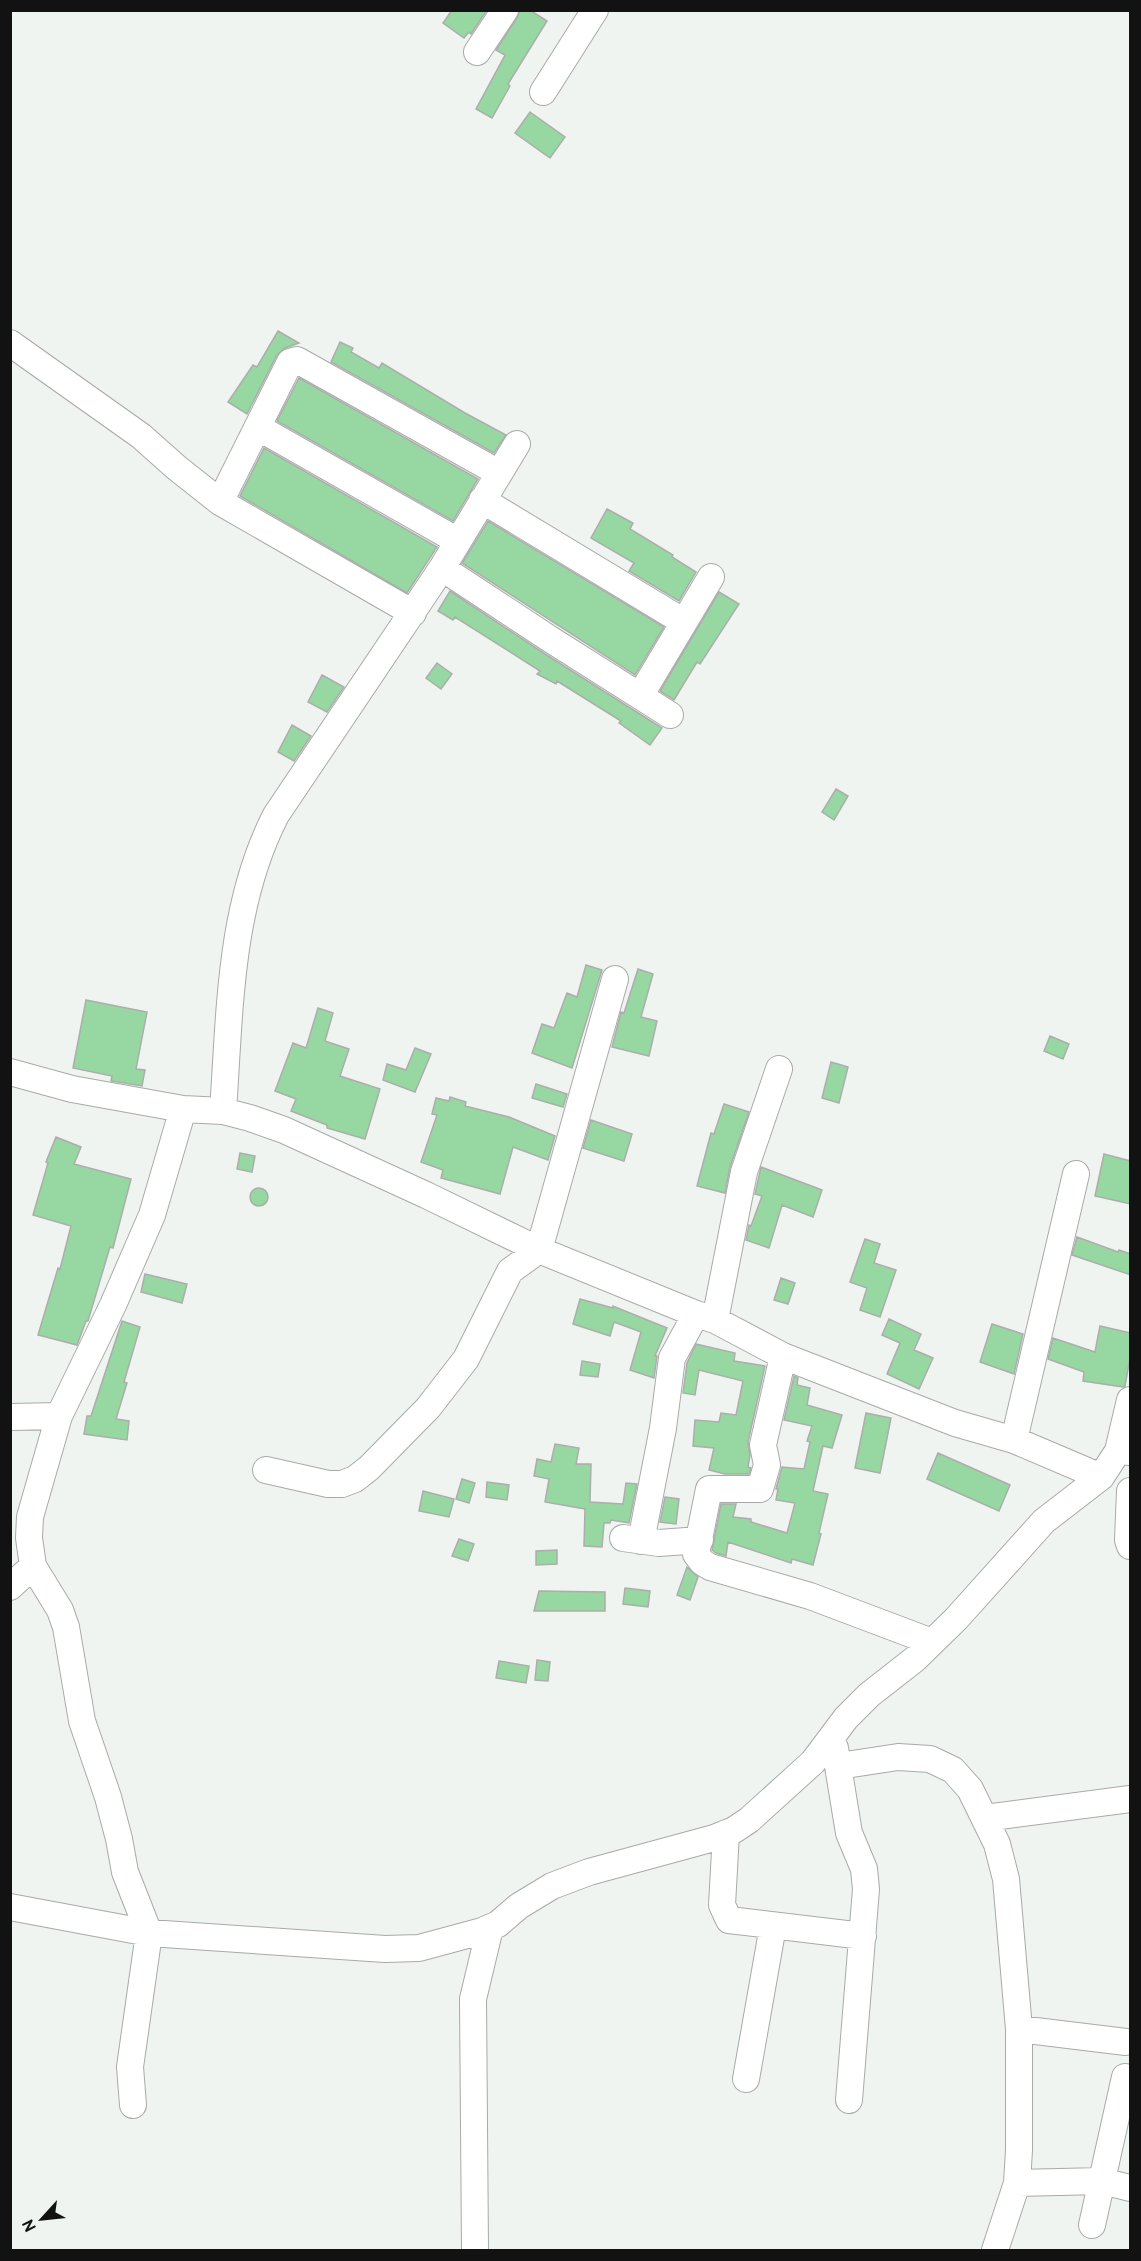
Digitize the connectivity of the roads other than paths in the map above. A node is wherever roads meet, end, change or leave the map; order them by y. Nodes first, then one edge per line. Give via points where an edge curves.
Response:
1 (505, 10) edge
2 (595, 10) edge
3 (477, 52) dead end
4 (543, 92) dead end
5 (10, 343) edge
6 (259, 428) junction
7 (517, 444) dead end
8 (499, 473) junction
9 (482, 500) junction
10 (220, 502) junction
11 (458, 541) junction
12 (442, 568) junction
13 (711, 577) dead end
14 (413, 612) junction
15 (684, 622) junction
16 (640, 696) junction
17 (670, 714) dead end
18 (615, 979) dead end
19 (779, 1069) dead end
20 (10, 1072) edge
21 (183, 1109) junction
22 (223, 1112) junction
23 (1076, 1174) dead end
24 (539, 1250) junction
25 (706, 1317) junction
26 (783, 1356) junction
27 (1131, 1400) edge
28 (59, 1416) junction
29 (10, 1417) edge
30 (1014, 1440) junction
31 (1124, 1452) edge
32 (266, 1470) dead end
33 (1101, 1476) junction
34 (1131, 1491) edge
35 (700, 1540) junction
36 (1131, 1546) edge
37 (33, 1566) junction
38 (10, 1587) edge
39 (932, 1642) junction
40 (833, 1734) junction
41 (838, 1766) junction
42 (1131, 1798) edge
43 (986, 1818) junction
44 (726, 1833) junction
45 (10, 1907) edge
46 (773, 1926) junction
47 (490, 1928) junction
48 (149, 1933) junction
49 (863, 1936) junction
50 (1019, 2029) junction
51 (1126, 2042) dead end
52 (1125, 2077) dead end
53 (746, 2079) dead end
54 (849, 2100) dead end
55 (133, 2105) dead end
56 (1102, 2181) junction
57 (1017, 2183) junction
58 (1131, 2188) edge
59 (1092, 2225) dead end
60 (476, 2250) edge
61 (994, 2250) edge

1 - 3 street
2 - 4 street
5 - 10 street via 141,436
6 - 8 street via 290,362 297,360
6 - 10 street
6 - 11 street
7 - 8 street
8 - 9 street
9 - 11 street
9 - 15 street
10 - 14 street
11 - 12 street
12 - 14 street
12 - 16 street
13 - 15 street
14 - 22 street via 276,815 261,846 234,949
15 - 16 street
16 - 17 street
18 - 24 street
19 - 25 street via 744,1172
20 - 21 street via 72,1089
21 - 22 street
21 - 28 street via 152,1215
22 - 24 street via 284,1130
23 - 30 street
24 - 25 street
24 - 32 street via 510,1271 466,1359 428,1408 356,1479 328,1484
25 - 26 street
25 - 35 street via 672,1358 663,1428 632,1539 659,1543
26 - 30 street via 955,1422
26 - 35 street via 763,1445 767,1465 760,1489 709,1489
27 - 31 street
28 - 29 street
28 - 37 street via 30,1517
30 - 33 street
31 - 33 street
33 - 39 street via 1044,1521
34 - 36 street
35 - 39 street via 696,1554 710,1566 810,1596
37 - 38 street
37 - 48 street via 66,1627 82,1721 108,1797 125,1872
39 - 40 street via 869,1695
40 - 41 street
40 - 44 street via 813,1762 749,1820
41 - 43 street via 898,1757 930,1759 952,1770 970,1789
41 - 49 street via 849,1833 864,1869
42 - 43 street
43 - 50 street via 1006,1879
44 - 46 street via 722,1905 725,1914 739,1923
44 - 47 street via 552,1886
45 - 48 street
46 - 49 street
46 - 53 street
47 - 48 street via 419,1948 385,1949
47 - 60 street via 473,1999
48 - 55 street via 130,2067
49 - 54 street
50 - 51 street
50 - 57 street
52 - 56 street
56 - 57 street
56 - 58 street
56 - 59 street
57 - 61 street

